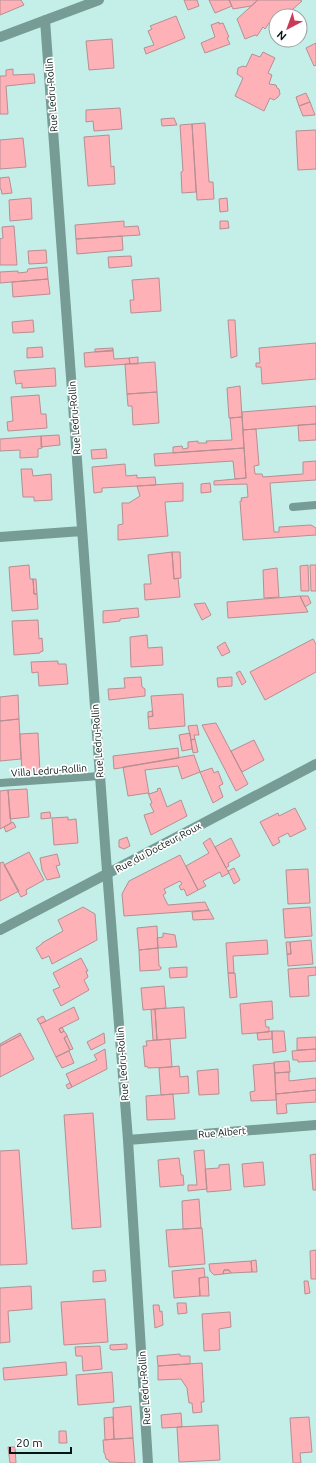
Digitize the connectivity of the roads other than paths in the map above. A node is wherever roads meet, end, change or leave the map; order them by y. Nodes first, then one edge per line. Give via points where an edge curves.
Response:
1 (99, 0) edge
2 (45, 20) junction
3 (0, 37) edge
4 (316, 505) edge
5 (293, 507) dead end
6 (82, 531) junction
7 (0, 537) edge
8 (316, 764) edge
9 (100, 776) junction
10 (0, 784) edge
11 (107, 873) junction
12 (0, 930) edge
13 (316, 1125) edge
14 (128, 1140) junction
15 (148, 1463) edge

1 - 2 street
2 - 3 street
2 - 6 street, Rue Ledru-Rollin
4 - 5 lane
6 - 7 street
6 - 9 street, Rue Ledru-Rollin
8 - 11 street, Rue du Docteur Roux
9 - 10 lane, Villa Ledru-Rollin
9 - 11 street, Rue Ledru-Rollin
11 - 12 street, Rue du Docteur Roux
11 - 14 street, Rue Ledru-Rollin
13 - 14 street, Rue Albert
14 - 15 street, Rue Ledru-Rollin

